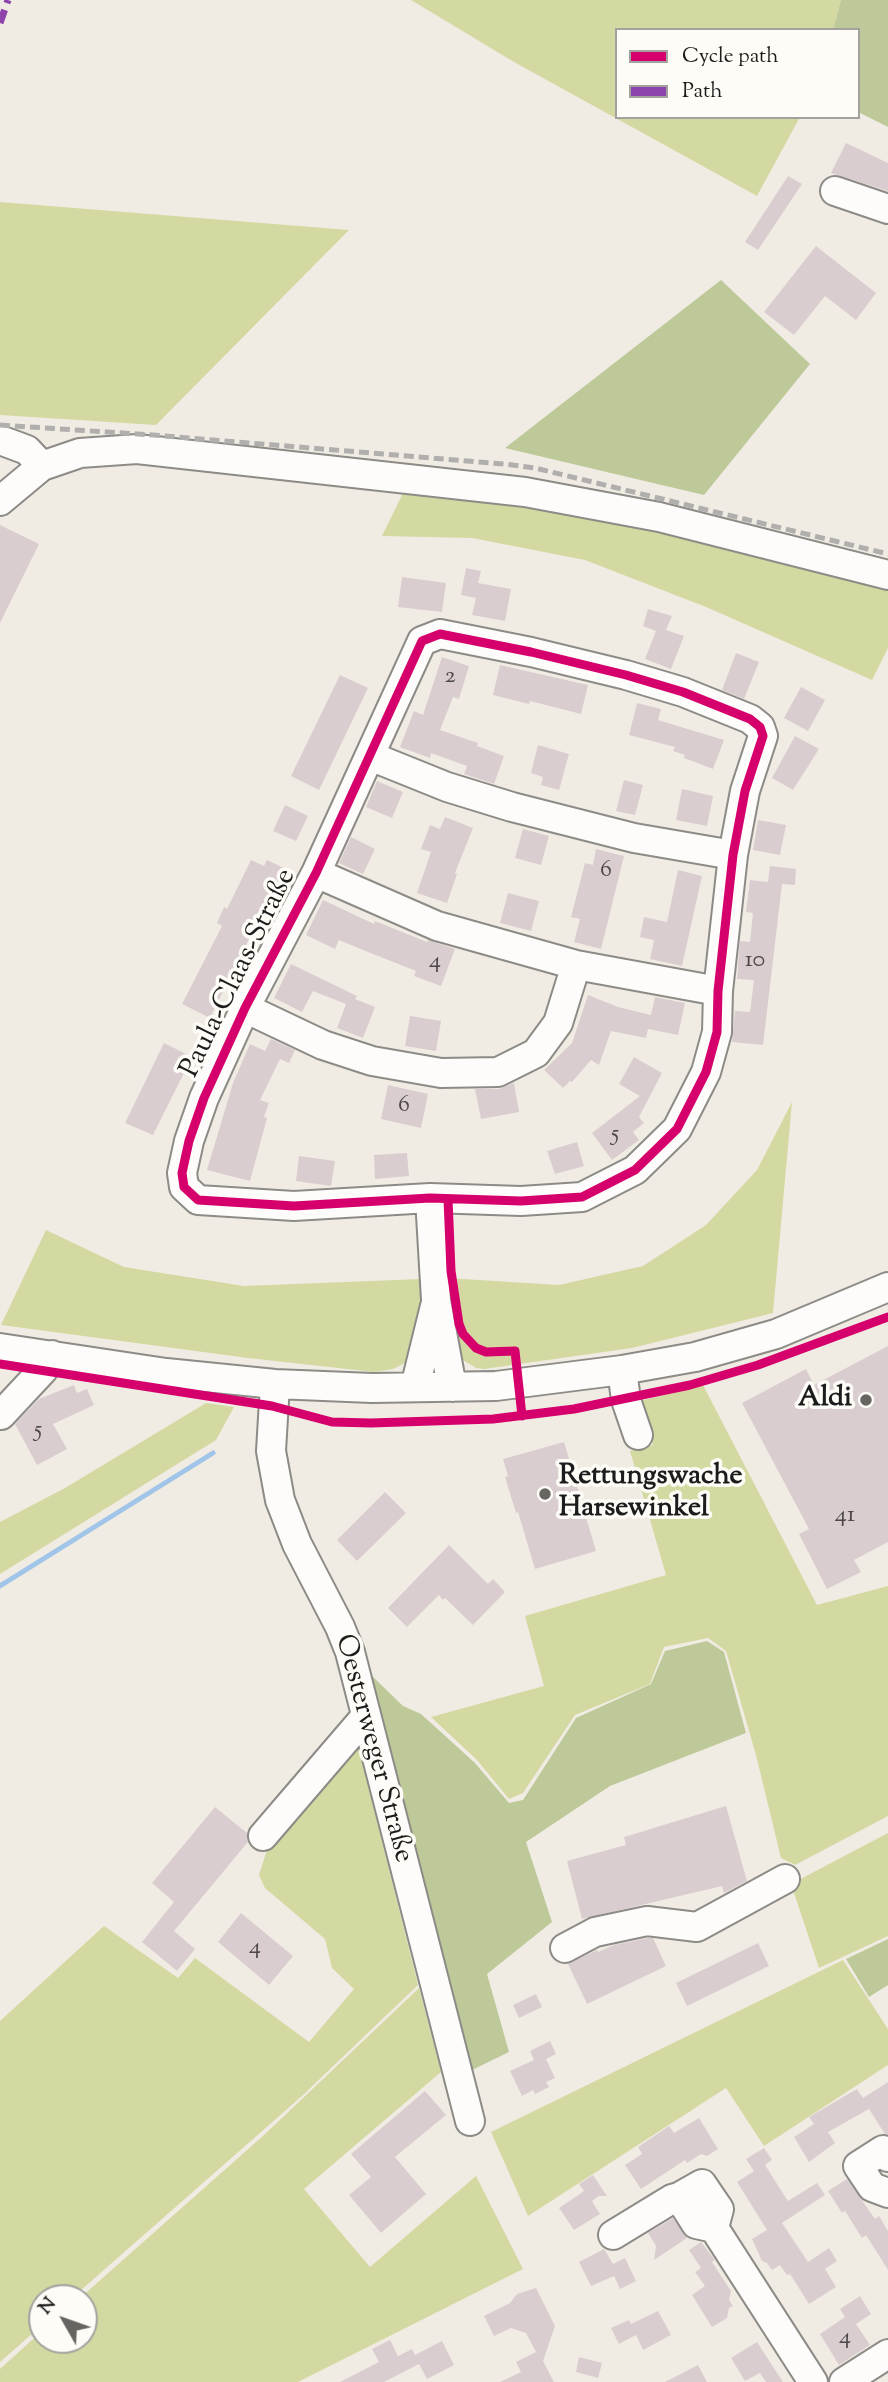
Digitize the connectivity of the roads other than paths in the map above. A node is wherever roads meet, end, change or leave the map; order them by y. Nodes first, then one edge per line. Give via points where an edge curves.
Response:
1 (835, 191) dead end
2 (888, 209) edge
3 (0, 440) edge
4 (42, 466) junction
5 (0, 501) edge
6 (888, 575) edge
7 (370, 756) junction
8 (733, 855) junction
9 (316, 873) junction
10 (576, 965) junction
11 (718, 991) junction
12 (245, 1008) junction
13 (430, 1198) junction
14 (888, 1287) edge
15 (436, 1300) junction
16 (0, 1348) edge
17 (52, 1355) junction
18 (622, 1370) junction
19 (275, 1384) junction
20 (415, 1387) junction
21 (452, 1387) junction
22 (1, 1415) edge
23 (638, 1435) dead end
24 (366, 1716) junction
25 (263, 1836) dead end
26 (785, 1879) dead end
27 (565, 1948) dead end
28 (470, 2121) dead end
29 (888, 2157) edge
30 (888, 2193) edge
31 (613, 2235) dead end
32 (888, 2354) edge
33 (813, 2382) edge
34 (844, 2382) edge

1 - 2 street
3 - 4 street via 27,450
4 - 5 street
4 - 6 street via 80,453 137,449 525,492 659,517
7 - 8 street via 512,807 634,838
7 - 8 street, Paula-Claas-Straße via 422,641 430,637 440,634 621,673 683,692 760,727 763,736 745,791
7 - 9 street, Paula-Claas-Straße
8 - 11 street
9 - 10 street via 437,926
9 - 12 street, Paula-Claas-Straße
10 - 11 street
10 - 12 street via 558,1023 536,1053 498,1072 441,1073 372,1061 323,1045
11 - 13 street via 717,1032 706,1072 677,1129 635,1170 582,1197 521,1201
12 - 13 street, Paula-Claas-Straße via 189,1141 182,1173 184,1187 198,1200 245,1204 294,1206
13 - 15 street
14 - 18 street via 776,1334 695,1357
15 - 20 street
15 - 21 street
16 - 17 street
17 - 19 street
17 - 22 street
18 - 21 street via 508,1385
18 - 23 street
19 - 20 street
19 - 24 street, Oesterweger Straße via 271,1451 279,1500 350,1652
20 - 21 street
24 - 25 street
24 - 28 street, Oesterweger Straße
26 - 27 street via 697,1927 647,1921 595,1932
29 - 30 street via 883,2150 858,2166 872,2187
31 - 33 street via 679,2197 696,2224 714,2228
32 - 34 street

